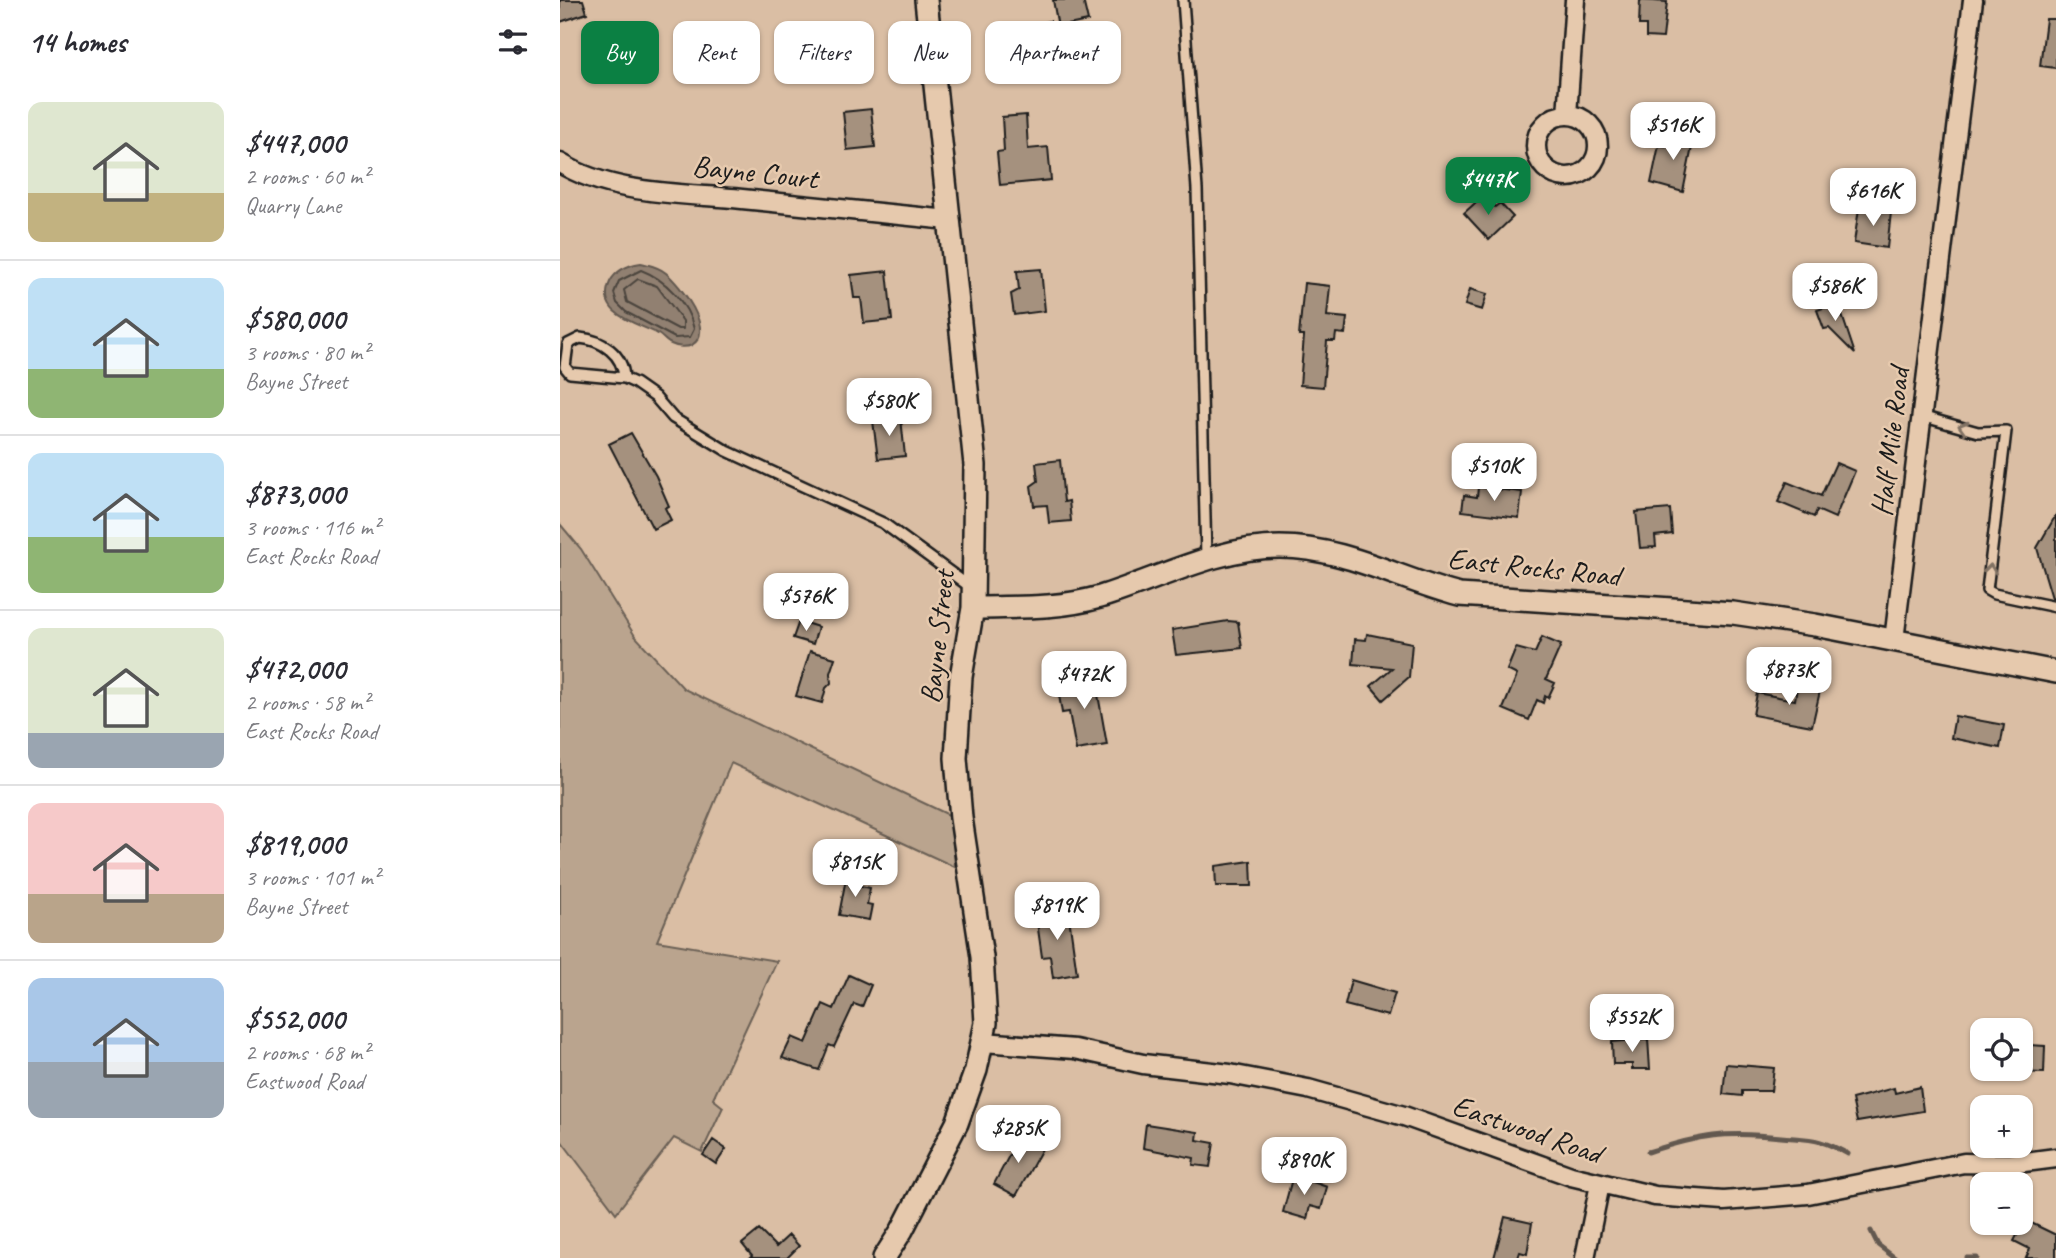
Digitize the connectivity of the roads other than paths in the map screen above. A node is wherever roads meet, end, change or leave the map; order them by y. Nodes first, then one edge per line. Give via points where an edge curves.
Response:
1 (926, 0) edge
2 (1184, 0) edge
3 (1575, 0) edge
4 (1973, 0) edge
5 (1567, 115) dead end
6 (560, 163) edge
7 (949, 220) junction
8 (624, 378) junction
9 (1921, 416) junction
10 (1206, 559) junction
11 (974, 599) junction
12 (2056, 607) edge
13 (1894, 640) junction
14 (2056, 672) edge
15 (983, 1042) junction
16 (2056, 1158) edge
17 (1600, 1184) junction
18 (884, 1258) edge
19 (1585, 1258) edge

1 - 7 street, Bayne Street
2 - 10 lane via 1197,189
3 - 5 street
4 - 9 street, Half Mile Road
6 - 7 street, Bayne Court via 606,183 659,191
7 - 11 street, Bayne Street via 975,465
8 - 8 lane via 570,373 565,367 568,344 580,338 605,346 616,355
8 - 11 lane via 655,397 673,418 727,451 883,523
12 -> 9 lane via 1987,590 2006,431 1979,432
9 - 13 street, Half Mile Road
10 - 11 street, East Rocks Road via 1072,604 1025,609
10 - 13 street, East Rocks Road via 1300,547 1348,555 1459,595 1733,613
11 - 15 street, Bayne Street via 961,677 956,758 985,979
13 - 14 street, East Rocks Road
15 - 17 street, Eastwood Road via 1075,1049 1308,1089 1404,1116
15 - 18 street, Bayne Street via 957,1123
16 - 17 street, Eastwood Road via 1964,1163 1808,1194 1724,1201 1655,1196
17 - 19 street

